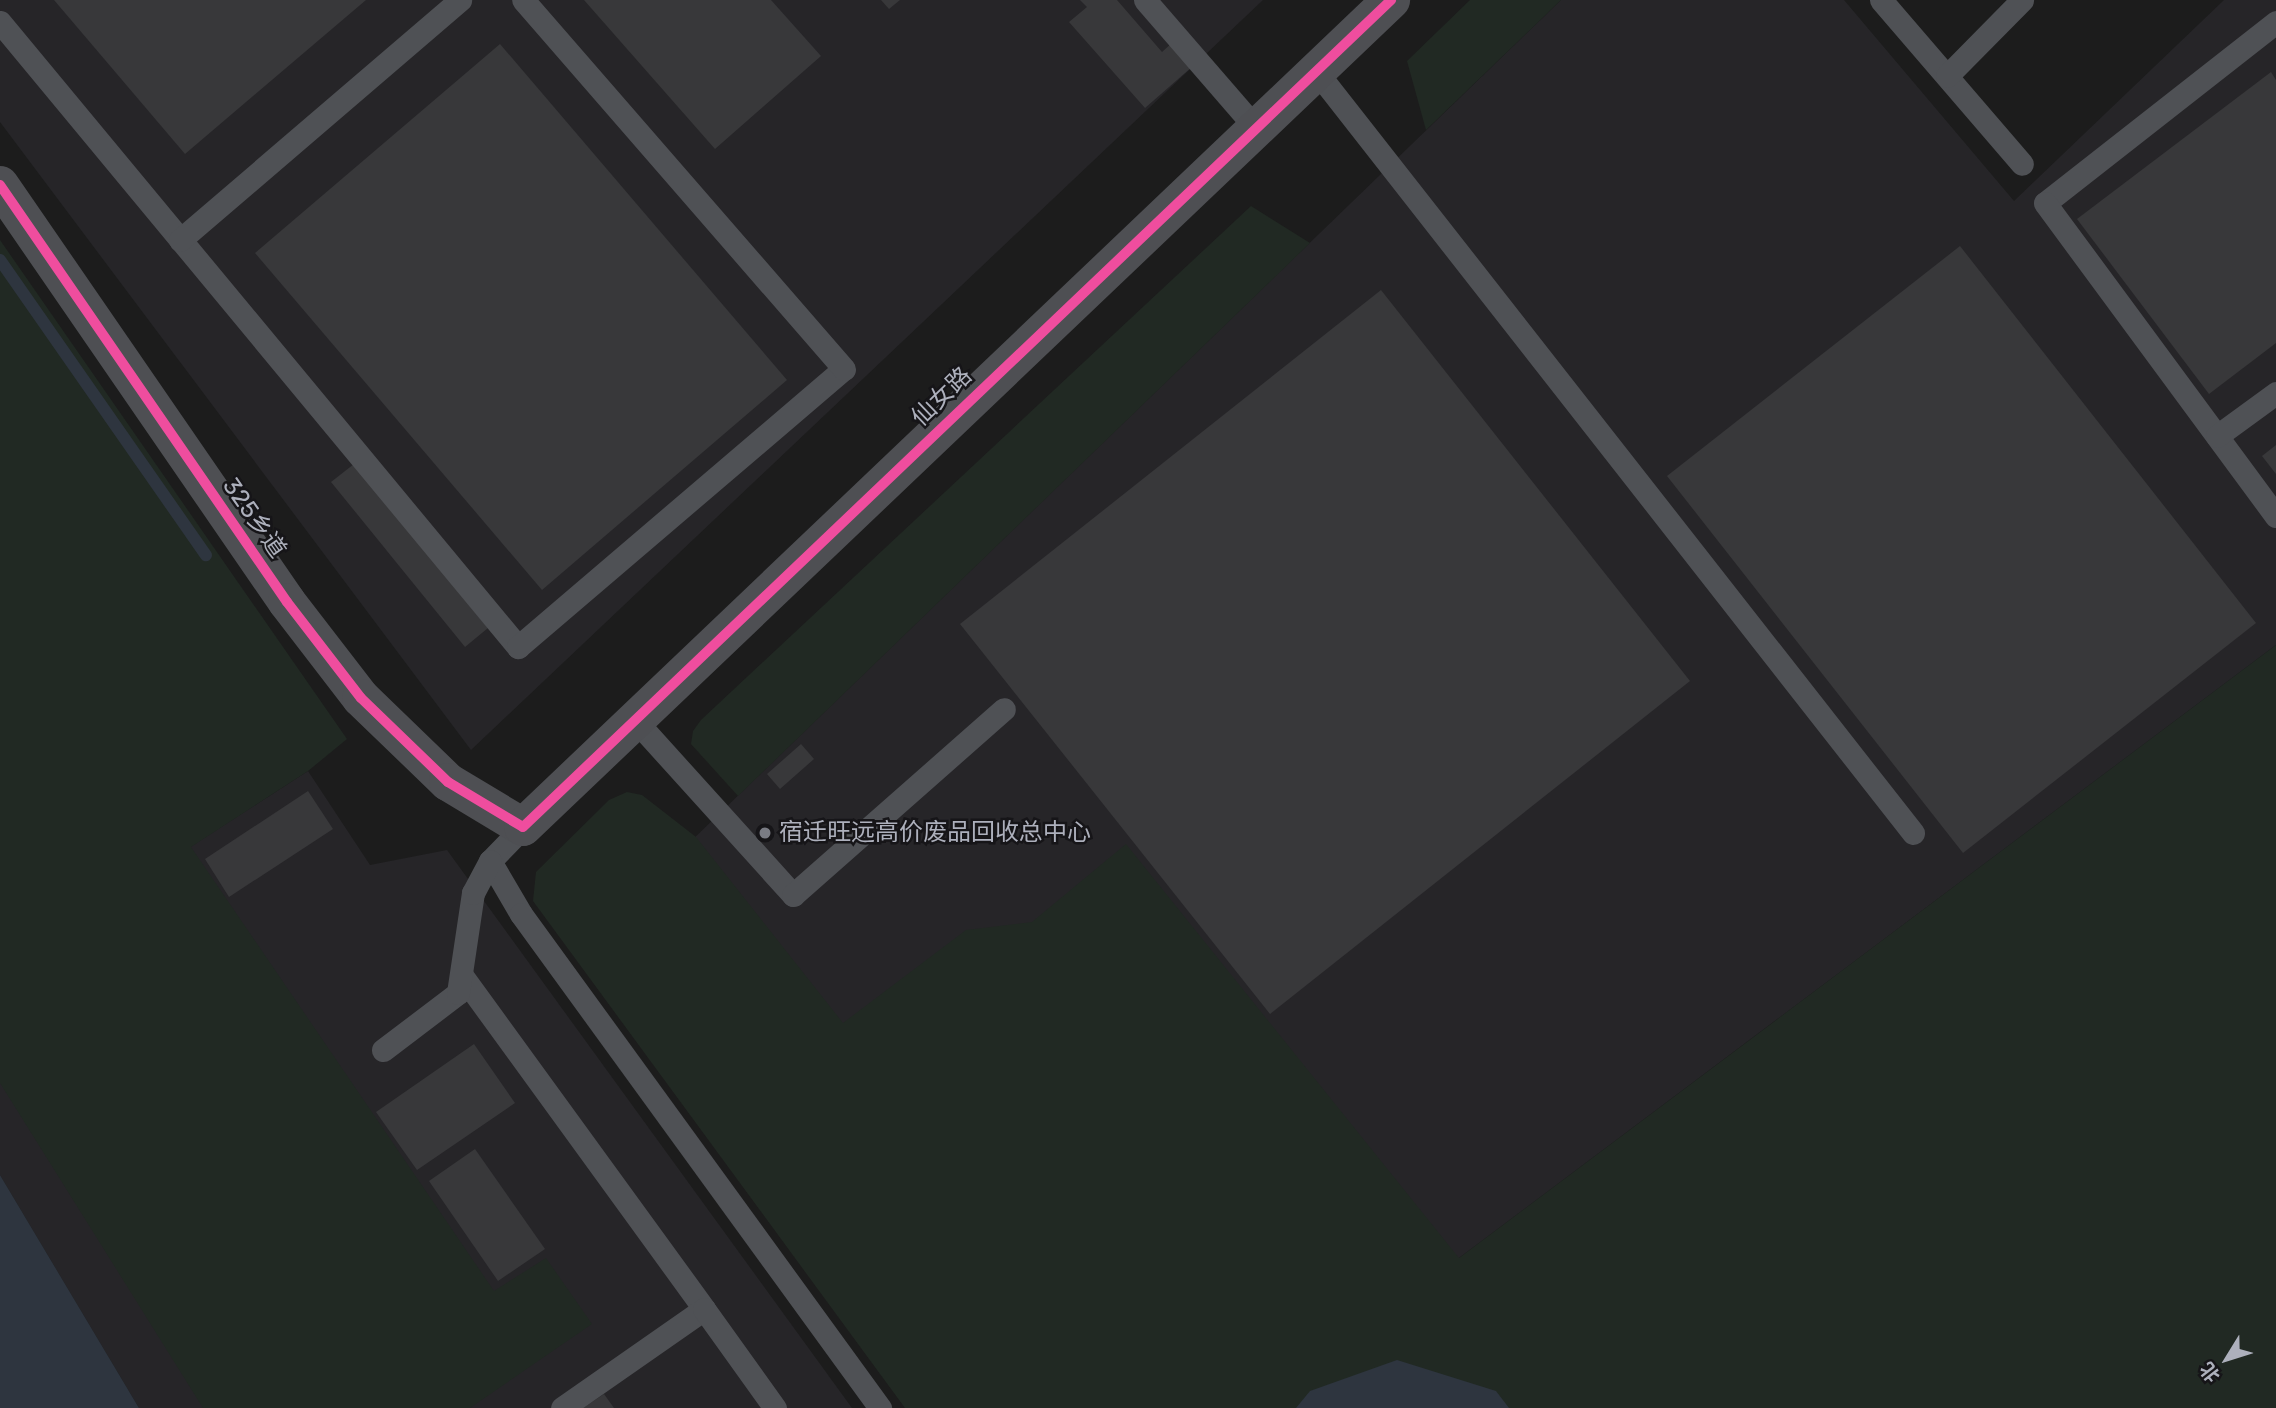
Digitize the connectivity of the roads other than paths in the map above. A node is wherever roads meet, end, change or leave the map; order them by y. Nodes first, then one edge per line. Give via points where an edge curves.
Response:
1 (460, 0) edge
2 (523, 0) edge
3 (1145, 0) edge
4 (1391, 0) edge
5 (1881, 0) edge
6 (2022, 0) edge
7 (0, 22) edge
8 (2276, 22) edge
9 (1316, 71) junction
10 (1947, 76) junction
11 (1256, 128) junction
12 (2022, 163) dead end
13 (0, 185) edge
14 (180, 240) junction
15 (2276, 393) edge
16 (2217, 436) junction
17 (2276, 516) edge
18 (1004, 709) dead end
19 (635, 719) junction
20 (523, 827) junction
21 (1913, 833) dead end
22 (490, 861) junction
23 (463, 977) junction
24 (383, 1050) dead end
25 (704, 1309) junction
26 (562, 1408) edge
27 (775, 1408) edge
28 (880, 1408) edge

1 - 14 lane
2 - 14 lane via 844,369 518,647
3 - 11 lane
4 - 9 street, 仙女路
5 - 10 lane
6 - 10 lane
7 - 14 lane
8 - 16 lane via 2046,203
9 - 11 street, 仙女路
9 - 21 lane
10 - 12 lane
11 - 19 street, 仙女路
13 - 20 street, 325乡道 via 287,602 360,698 447,782
15 - 16 lane
16 - 17 lane
18 - 19 lane via 793,895
19 - 20 street, 仙女路
20 - 22 lane
22 - 23 lane via 473,893
22 - 28 lane via 521,914
23 - 24 lane via 458,993 445,1007
23 - 25 lane
25 - 26 lane
25 - 27 lane

